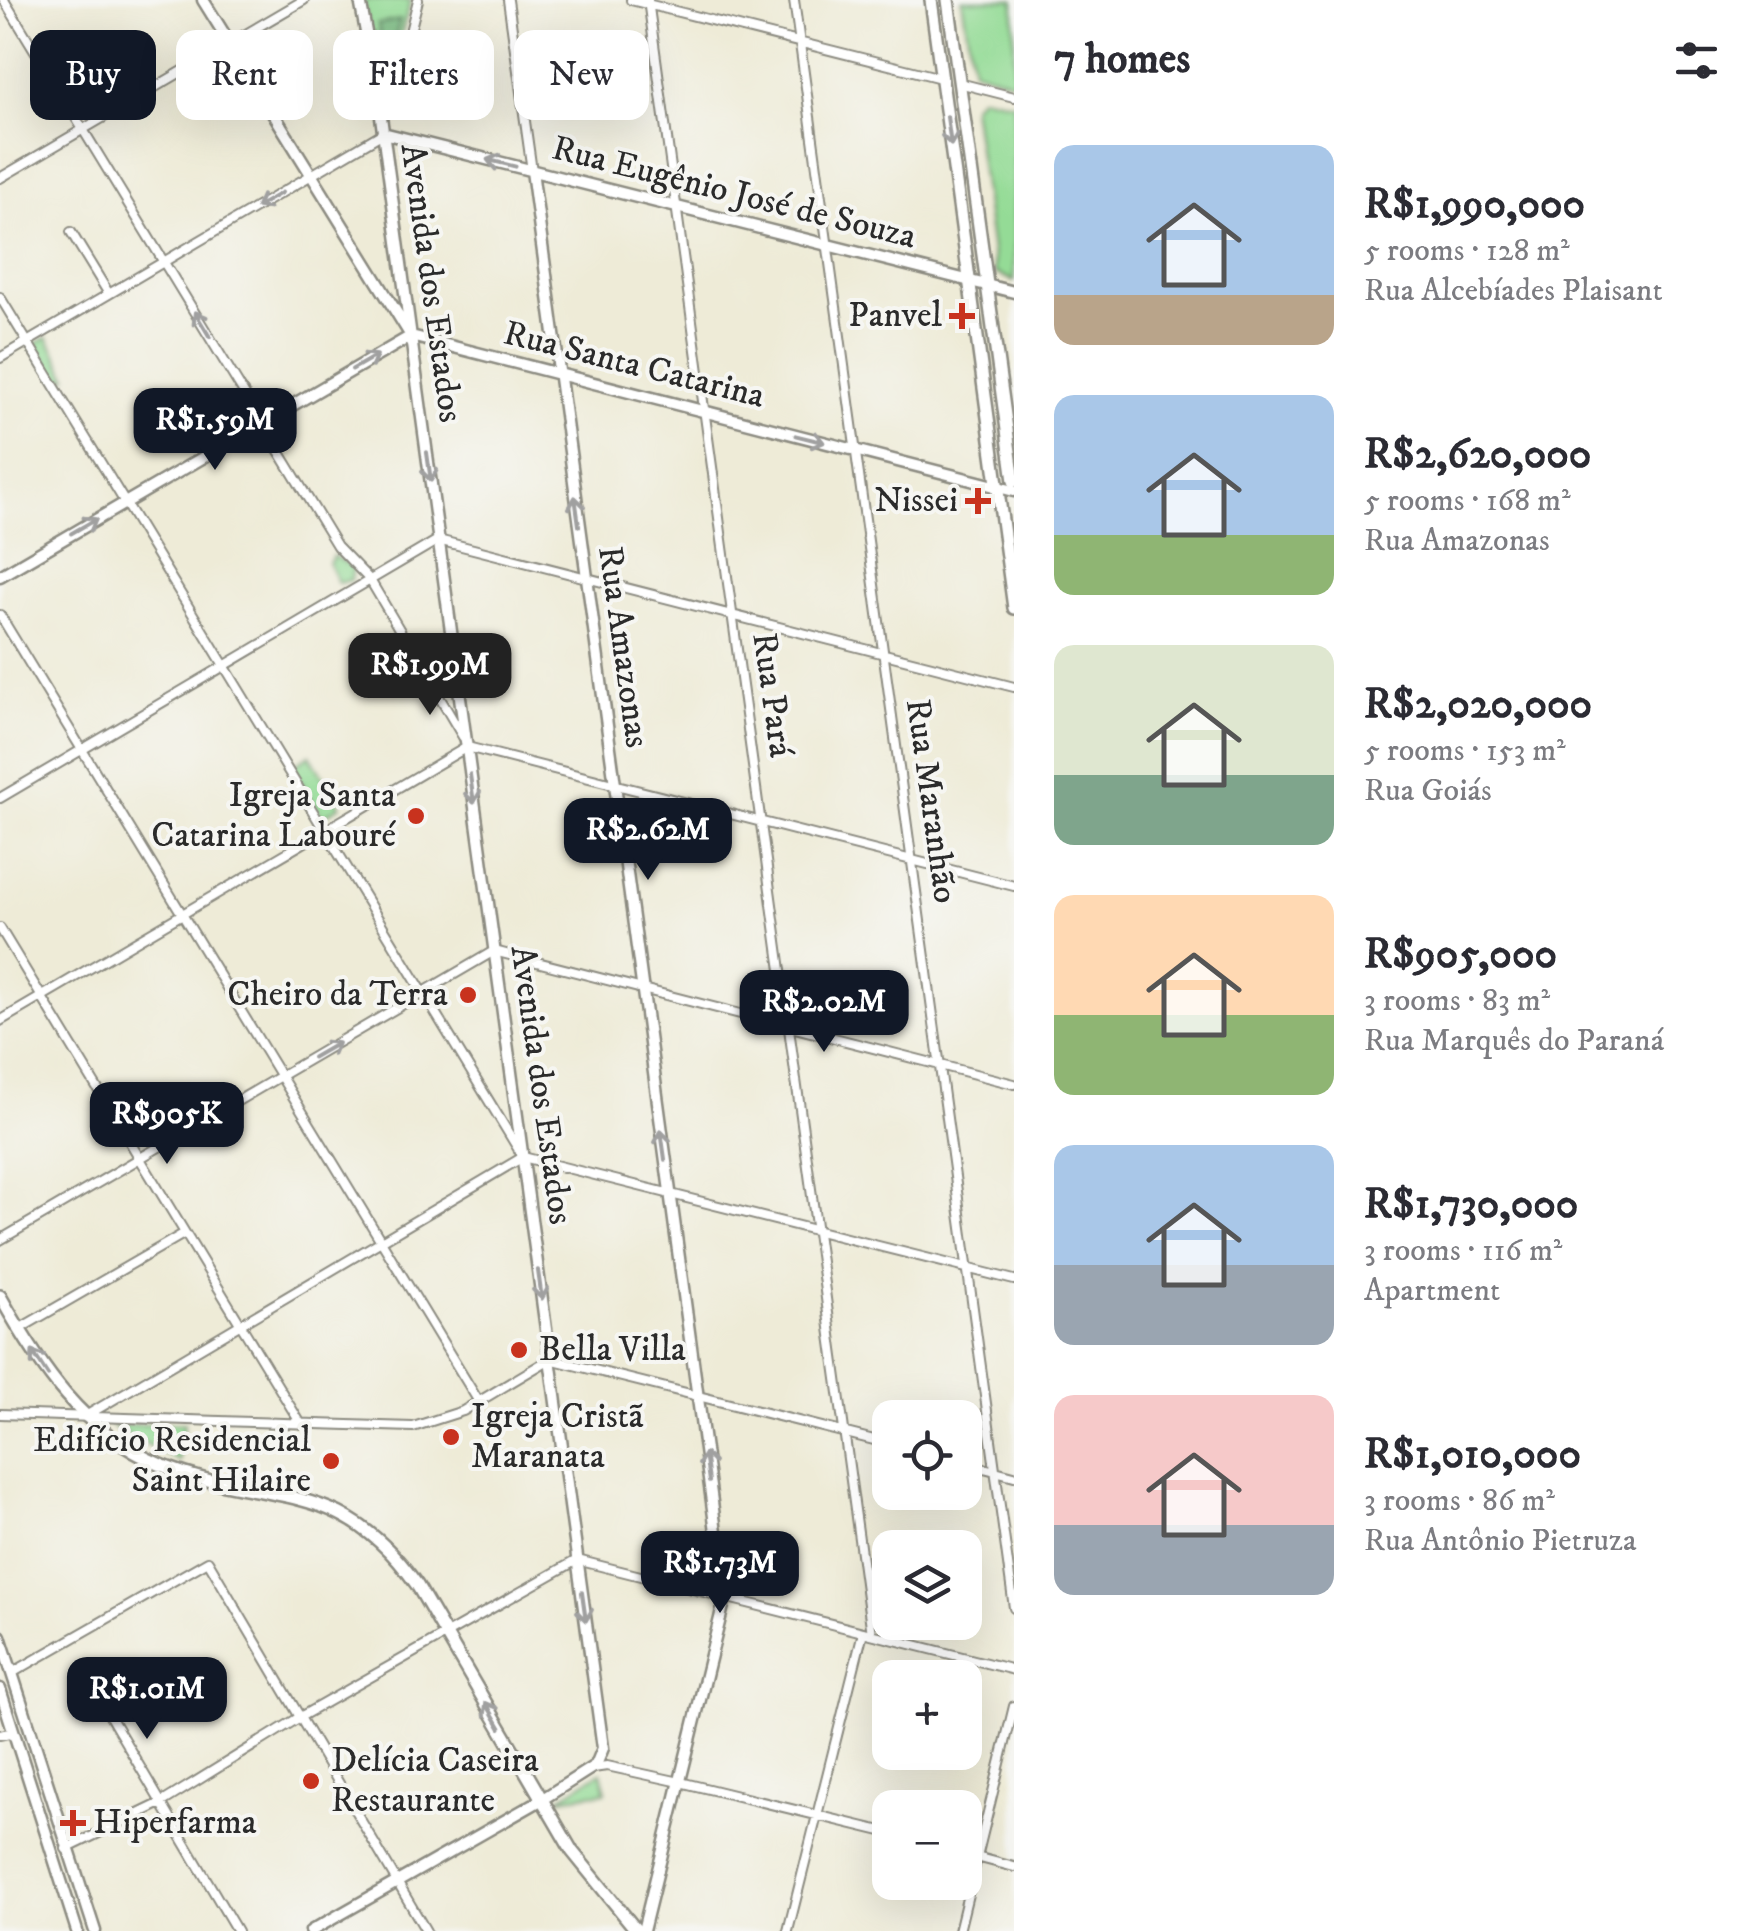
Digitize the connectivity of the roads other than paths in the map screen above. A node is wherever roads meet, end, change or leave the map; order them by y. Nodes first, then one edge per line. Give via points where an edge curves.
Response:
1 (4, 0) edge
2 (203, 0) edge
3 (304, 0) edge
4 (360, 0) edge
5 (418, 0) edge
6 (508, 0) edge
7 (631, 0) edge
8 (794, 0) edge
9 (931, 0) edge
10 (948, 0) edge
11 (649, 2) edge
12 (222, 30) edge
13 (255, 30) edge
14 (366, 30) edge
15 (410, 30) edge
16 (799, 42) junction
17 (176, 76) edge
18 (941, 78) junction
19 (959, 83) junction
20 (1014, 97) edge
21 (276, 120) edge
22 (381, 120) edge
23 (83, 129) junction
24 (383, 133) junction
25 (532, 171) junction
26 (310, 176) junction
27 (0, 178) edge
28 (678, 208) junction
29 (70, 232) dead end
30 (828, 245) junction
31 (164, 262) junction
32 (969, 281) junction
33 (986, 285) junction
34 (1014, 292) edge
35 (108, 294) junction
36 (0, 297) edge
37 (411, 336) junction
38 (27, 342) junction
39 (0, 358) edge
40 (559, 375) junction
41 (983, 384) junction
42 (1000, 384) junction
43 (706, 412) junction
44 (262, 422) junction
45 (857, 451) junction
46 (1014, 481) edge
47 (998, 488) junction
48 (1014, 492) edge
49 (125, 503) junction
50 (438, 540) junction
51 (0, 576) edge
52 (586, 579) junction
53 (370, 580) junction
54 (1014, 608) edge
55 (734, 615) junction
56 (0, 616) edge
57 (884, 654) junction
58 (224, 666) junction
59 (426, 675) junction
60 (457, 676) junction
61 (1014, 688) edge
62 (466, 744) junction
63 (82, 750) junction
64 (614, 785) junction
65 (0, 798) edge
66 (762, 822) junction
67 (324, 830) junction
68 (912, 860) junction
69 (1014, 886) edge
70 (182, 914) junction
71 (0, 928) edge
72 (494, 951) junction
73 (642, 991) junction
74 (423, 993) junction
75 (42, 997) junction
76 (0, 1021) edge
77 (790, 1027) junction
78 (939, 1066) junction
79 (281, 1076) junction
80 (1014, 1084) edge
81 (523, 1158) junction
82 (140, 1159) junction
83 (670, 1194) junction
84 (817, 1229) junction
85 (185, 1233) junction
86 (0, 1240) edge
87 (382, 1242) junction
88 (966, 1268) junction
89 (1014, 1280) edge
90 (0, 1296) edge
91 (241, 1325) junction
92 (19, 1329) junction
93 (550, 1360) junction
94 (697, 1396) junction
95 (479, 1402) junction
96 (0, 1414) edge
97 (84, 1417) junction
98 (301, 1424) junction
99 (845, 1433) junction
100 (872, 1440) edge
101 (982, 1467) edge
102 (993, 1470) junction
103 (1014, 1476) edge
104 (578, 1560) junction
105 (725, 1598) junction
106 (1014, 1608) edge
107 (868, 1633) junction
108 (446, 1634) junction
109 (0, 1636) edge
110 (1014, 1670) edge
111 (12, 1673) junction
112 (0, 1689) edge
113 (101, 1702) dead end
114 (1014, 1706) edge
115 (300, 1717) junction
116 (14, 1732) junction
117 (0, 1736) edge
118 (592, 1768) junction
119 (680, 1782) junction
120 (542, 1800) junction
121 (161, 1803) junction
122 (818, 1812) junction
123 (872, 1828) edge
124 (982, 1837) edge
125 (66, 1849) junction
126 (982, 1859) edge
127 (1014, 1868) edge
128 (398, 1880) junction
129 (967, 1900) edge
130 (76, 1931) edge
131 (94, 1931) edge
132 (237, 1931) edge
133 (311, 1931) edge
134 (426, 1931) edge
135 (640, 1931) edge
136 (788, 1931) edge
137 (959, 1931) edge

1 - 23 street
2 - 12 street
3 - 13 street
4 - 14 street
5 - 15 street, Avenida dos Estados
6 - 25 street, Rua Amazonas
7 - 11 street
8 - 16 street, Rua Maranhão
9 - 18 main road
10 - 19 main road
11 - 16 street
11 - 28 street, Rua Pará
16 - 18 street
16 - 30 street, Rua Maranhão
17 - 23 street
18 -> 32 main road
19 - 20 street
19 - 33 main road
21 - 26 street
22 - 24 street, Avenida dos Estados
23 - 27 street
23 - 31 street
25 -> 24 street, Rua Eugênio José de Souza
24 - 26 street
24 - 37 street, Avenida dos Estados
25 - 28 street, Rua Eugênio José de Souza
25 - 40 street, Rua Amazonas
26 -> 31 street
26 - 37 street
28 - 30 street, Rua Eugênio José de Souza
28 - 43 street, Rua Pará
29 - 35 street
30 - 32 street, Rua Eugênio José de Souza
30 - 45 street, Rua Maranhão
31 - 35 street
44 -> 31 street
32 - 33 street, Rua Eugênio José de Souza
32 - 41 main road
33 - 34 street, Rua Eugênio José de Souza
33 - 42 main road
35 - 38 street
36 - 38 street
37 - 40 street, Rua Santa Catarina
44 -> 37 street
37 -> 50 street, Avenida dos Estados
38 - 39 street
38 - 49 street
40 - 43 street, Rua Santa Catarina
52 -> 40 street, Rua Amazonas
41 - 42 main road via 993,377
41 - 47 main road
42 - 46 main road
43 -> 45 street, Rua Santa Catarina
43 - 55 street, Rua Pará
44 - 49 street
44 - 53 street via 338,546
45 - 47 street, Rua Santa Catarina
45 - 57 street, Rua Maranhão
47 - 48 street, Rua Santa Catarina
47 - 54 main road
51 -> 49 street
49 - 58 street
50 - 52 street
50 - 53 street
50 - 60 street, Avenida dos Estados
52 - 55 street
52 - 64 street, Rua Amazonas
53 - 58 street
53 - 59 street
55 - 57 street
55 - 66 street, Rua Pará
56 - 63 street
57 - 61 street
57 - 68 street, Rua Maranhão
58 - 63 street
58 - 67 street
59 - 60 street via 442,682
59 - 62 street
60 - 62 street, Avenida dos Estados
62 - 64 street
62 - 67 street
62 -> 72 street, Avenida dos Estados
63 - 65 street
63 - 70 street
64 - 66 street
64 - 73 street, Rua Amazonas
66 - 68 street
66 - 77 street, Rua Pará
67 - 70 street
67 - 74 street
68 - 69 street
68 - 78 street, Rua Maranhão
70 - 75 street
70 - 79 street
71 - 75 street
72 - 73 street
72 - 74 street
72 - 81 street, Avenida dos Estados
73 - 77 street
83 -> 73 street, Rua Amazonas
79 -> 74 street
74 - 81 street
75 - 76 street
75 - 82 street
77 - 78 street
77 - 84 street, Rua Pará
78 - 80 street
78 - 88 street, Rua Maranhão
79 - 82 street
79 - 87 street
81 - 83 street
81 - 87 street
81 -> 93 street, Avenida dos Estados
82 - 85 street
82 - 86 street
83 - 84 street
83 - 94 street, Rua Amazonas
84 - 88 street
84 - 99 street, Rua Pará
85 - 91 street
85 - 92 street
87 - 91 street
87 - 95 street
88 - 89 street
88 - 102 street, Rua Maranhão
90 - 92 main road
91 - 97 street
91 - 98 street
97 -> 92 main road
93 - 94 street
93 - 95 street
93 - 104 street, Avenida dos Estados
94 - 99 street
105 -> 94 street, Rua Amazonas
95 - 98 street via 413,1427
96 - 97 street
97 - 98 street
97 - 108 main road via 161,1465 297,1496 346,1516 391,1551
99 - 100 street
99 - 107 street, Rua Pará
101 - 102 street
102 - 103 street
102 - 106 street, Rua Maranhão
104 - 105 street
104 - 108 street
104 -> 118 street, Avenida dos Estados via 603,1748
105 - 107 street
105 - 119 street
107 - 110 street
107 - 122 street, Rua Pará
108 - 115 street
120 -> 108 main road
109 - 111 street
111 - 115 street via 208,1561
111 - 125 street
112 - 116 street
113 - 121 street
114 - 124 street
115 - 121 street
115 - 128 street
116 - 117 street
116 - 130 street
118 - 119 street
118 - 120 street
119 - 122 street
119 - 135 street
120 - 128 street
120 - 135 main road via 588,1875
121 - 125 street
121 - 132 street
122 - 123 street
122 - 136 street, Rua Pará
125 - 131 street
126 - 127 street
128 - 133 street
128 - 134 street
129 - 137 street

